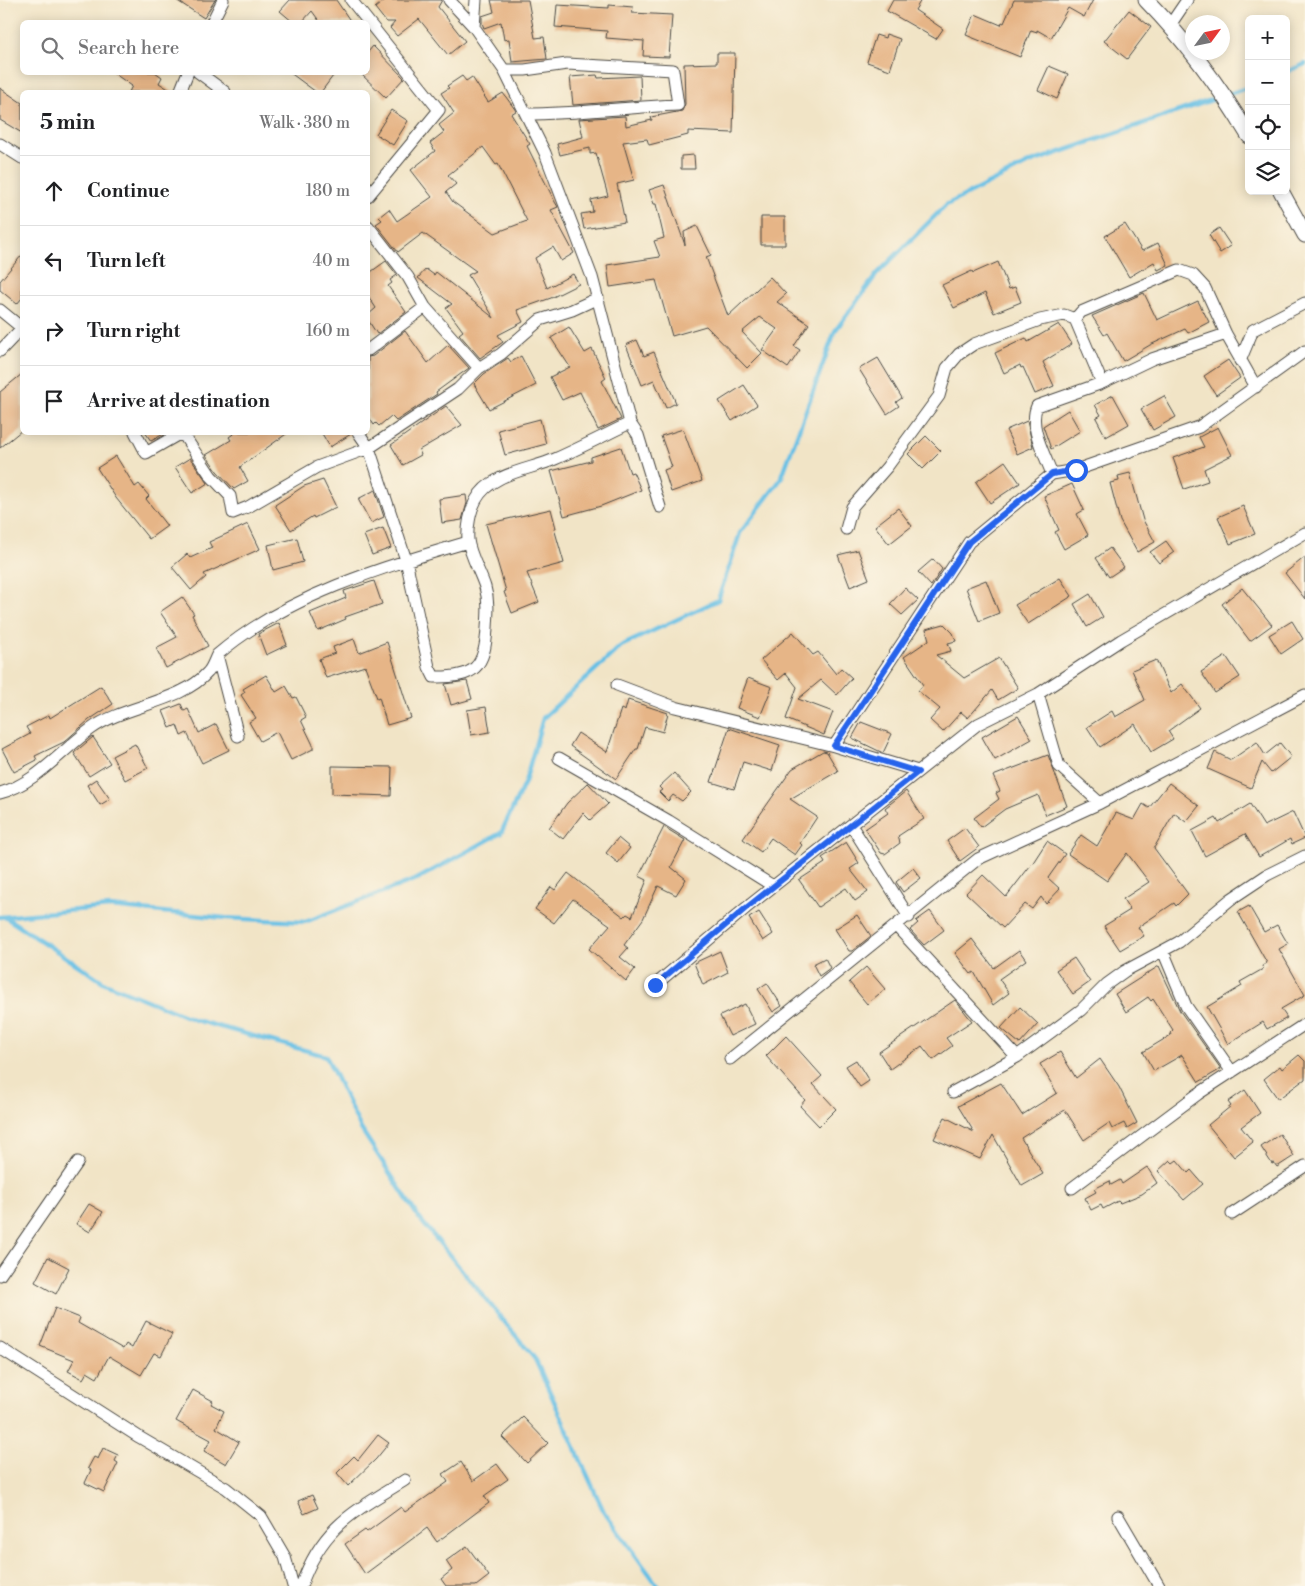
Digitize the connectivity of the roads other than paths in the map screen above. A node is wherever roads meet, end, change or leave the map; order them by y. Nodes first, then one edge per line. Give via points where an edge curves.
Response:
1 (223, 0) edge
2 (351, 0) edge
3 (1146, 0) edge
4 (1187, 0) edge
5 (476, 2) edge
6 (453, 4) edge
7 (213, 20) edge
8 (367, 20) edge
9 (370, 24) edge
10 (1170, 25) junction
11 (474, 27) junction
12 (504, 70) junction
13 (187, 75) edge
14 (202, 75) edge
15 (181, 90) edge
16 (222, 90) edge
17 (526, 114) junction
18 (1245, 129) edge
19 (0, 144) edge
20 (20, 157) edge
21 (370, 194) edge
22 (1283, 195) edge
23 (370, 229) edge
24 (1305, 235) edge
25 (598, 298) junction
26 (1305, 303) edge
27 (425, 307) junction
28 (0, 310) edge
29 (1075, 319) junction
30 (20, 326) edge
31 (20, 330) edge
32 (1226, 334) junction
33 (370, 348) edge
34 (0, 351) edge
35 (1305, 351) edge
36 (1240, 361) junction
37 (480, 368) junction
38 (1102, 383) junction
39 (1256, 387) junction
40 (630, 423) junction
41 (137, 435) edge
42 (177, 435) edge
43 (181, 435) edge
44 (360, 435) edge
45 (369, 448) junction
46 (1052, 474) junction
47 (660, 507) dead end
48 (846, 529) dead end
49 (1305, 533) edge
50 (468, 542) junction
51 (406, 560) junction
52 (217, 655) junction
53 (617, 685) dead end
54 (1038, 694) junction
55 (1305, 695) edge
56 (238, 736) dead end
57 (834, 746) junction
58 (559, 758) dead end
59 (918, 772) junction
60 (0, 793) edge
61 (1100, 804) junction
62 (851, 825) junction
63 (1305, 856) edge
64 (773, 886) junction
65 (909, 917) junction
66 (897, 927) junction
67 (1164, 951) junction
68 (655, 985) dead end
69 (1305, 1024) edge
70 (1016, 1057) junction
71 (730, 1060) dead end
72 (1232, 1072) junction
73 (953, 1092) dead end
74 (78, 1162) dead end
75 (1305, 1166) edge
76 (1072, 1188) dead end
77 (1232, 1214) dead end
78 (0, 1275) edge
79 (0, 1348) edge
80 (405, 1480) dead end
81 (1118, 1516) dead end
82 (293, 1586) edge
83 (301, 1586) edge
84 (1159, 1586) edge

1 - 7 street
2 - 8 street
3 - 10 street
4 - 10 street
5 - 6 street
5 - 11 street
6 - 11 street
9 - 21 street via 439,110
10 - 18 street via 1225,96
11 - 12 street
12 - 17 street
12 - 17 street via 567,64 673,70 678,105
13 - 15 street
14 - 16 street
17 - 25 street via 548,162
19 - 20 street
22 - 24 street
23 - 27 street via 408,277
25 - 37 street via 540,320
25 - 40 street
26 - 36 street via 1253,330
27 - 33 street
27 - 37 street
28 - 30 street
29 - 32 street via 1081,312 1179,270 1193,275 1205,288
29 - 38 street
29 - 48 street via 1064,315 1040,320 974,344 958,354 946,368 939,396 887,467 852,507
31 - 34 street
32 - 36 street
32 - 38 street via 1152,360
35 - 39 street
36 - 39 street
37 - 45 street via 458,390
38 - 46 street via 1038,406 1033,415
39 - 46 street via 1199,427 1076,470
40 - 47 street via 638,435
40 - 50 street via 553,460 486,487 471,512
41 - 42 street via 146,452
43 - 45 street via 230,496 232,513 317,467
44 - 45 street
45 - 51 street
46 - 57 street via 969,542
49 - 54 street via 1121,640
50 - 51 street
50 - 51 street via 489,602 483,660 473,671 447,678 434,677 429,667
51 - 52 street via 302,600
52 - 56 street
52 - 60 street via 208,671 194,684 128,710 93,728 23,784
53 - 57 street via 676,707
54 - 59 street via 978,724
54 - 61 street via 1059,766
55 - 61 street
57 - 59 street
58 - 64 street
59 - 62 street
61 - 65 street via 978,860
62 - 64 street
62 - 65 street
63 - 67 street via 1231,899
64 - 68 street
65 - 66 street
66 - 70 street
66 - 71 street
67 - 70 street via 1140,962 1107,984 1082,1010
67 - 72 street via 1186,1006
69 - 72 street
70 - 73 street
72 - 76 street
74 - 78 street
75 - 77 street
79 - 82 street via 226,1488 261,1516 285,1557
80 - 83 street via 341,1522 318,1548
81 - 84 street

